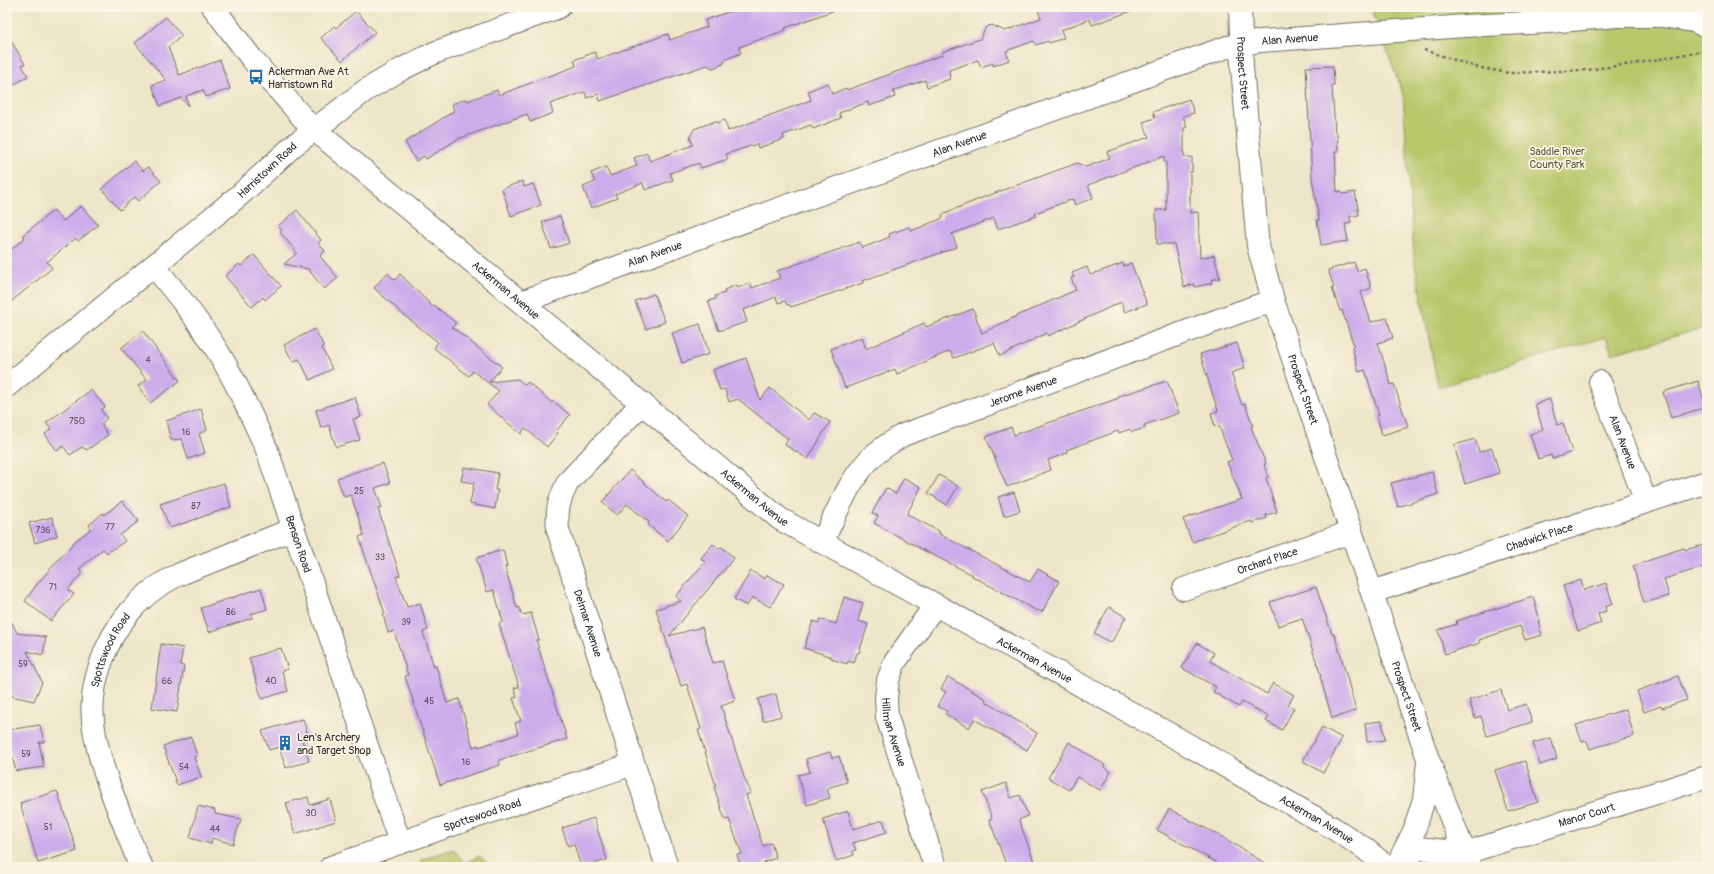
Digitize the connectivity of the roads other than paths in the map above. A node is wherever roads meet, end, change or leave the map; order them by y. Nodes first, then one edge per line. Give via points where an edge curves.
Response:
1 (213, 7) edge
2 (558, 7) edge
3 (1240, 7) edge
4 (1669, 12) edge
5 (1707, 27) edge
6 (1242, 44) junction
7 (315, 129) junction
8 (154, 266) junction
9 (1273, 300) junction
10 (520, 302) junction
11 (1600, 382) dead end
12 (7, 386) edge
13 (642, 403) junction
14 (1707, 482) edge
15 (1646, 502) junction
16 (294, 529) junction
17 (1351, 532) junction
18 (822, 542) junction
19 (1184, 589) dead end
20 (1372, 592) junction
21 (935, 605) junction
22 (1428, 759) junction
23 (633, 764) junction
24 (1707, 777) edge
25 (400, 843) junction
26 (1468, 860) edge
27 (142, 867) edge
28 (331, 867) edge
29 (667, 867) edge
30 (935, 867) edge
31 (1387, 867) edge
32 (1398, 867) edge
33 (1440, 867) edge

1 - 7 street, Ackerman Avenue via 252,59
2 - 7 street, Harristown Road via 434,53 402,68 366,90
3 - 6 street, Prospect Street
4 - 5 street, Alan Avenue
4 - 6 street, Alan Avenue
6 - 9 street, Prospect Street via 1258,246
6 - 10 street, Alan Avenue via 1226,47
7 - 8 street, Harristown Road
7 - 10 street, Ackerman Avenue
8 - 12 street, Harristown Road
8 - 16 street, Benson Road via 188,307 218,352 245,400 267,450
9 - 17 street, Prospect Street
9 - 18 street, Jerome Avenue via 903,435 882,448 853,480
10 - 13 street, Ackerman Avenue
11 - 15 street, Alan Avenue
13 - 18 street, Ackerman Avenue via 780,519
13 - 23 street, Delmar Avenue via 568,482 560,498 557,514 558,530
14 - 15 street, Chadwick Place
15 - 20 street, Chadwick Place
16 - 25 street, Benson Road
16 - 27 street, Spottswood Road via 176,576 155,588 119,626 105,651 97,676 93,704 94,733 100,758
17 - 19 street, Orchard Place
17 - 20 street, Prospect Street
18 - 21 street, Ackerman Avenue
20 - 22 street, Prospect Street
21 - 30 street, Hillman Avenue via 894,662 886,698 887,718
21 - 31 street, Ackerman Avenue via 1178,739 1332,828 1364,848
22 - 26 street, Prospect Street
22 - 32 street, Prospect Street via 1424,799 1414,831
23 - 25 street, Spottswood Road
23 - 29 street, Delmar Avenue
24 - 26 street, Manor Court
25 - 28 street, Spottswood Road
26 - 32 street, Manor Court via 1418,848
26 - 33 street, Manor Court

